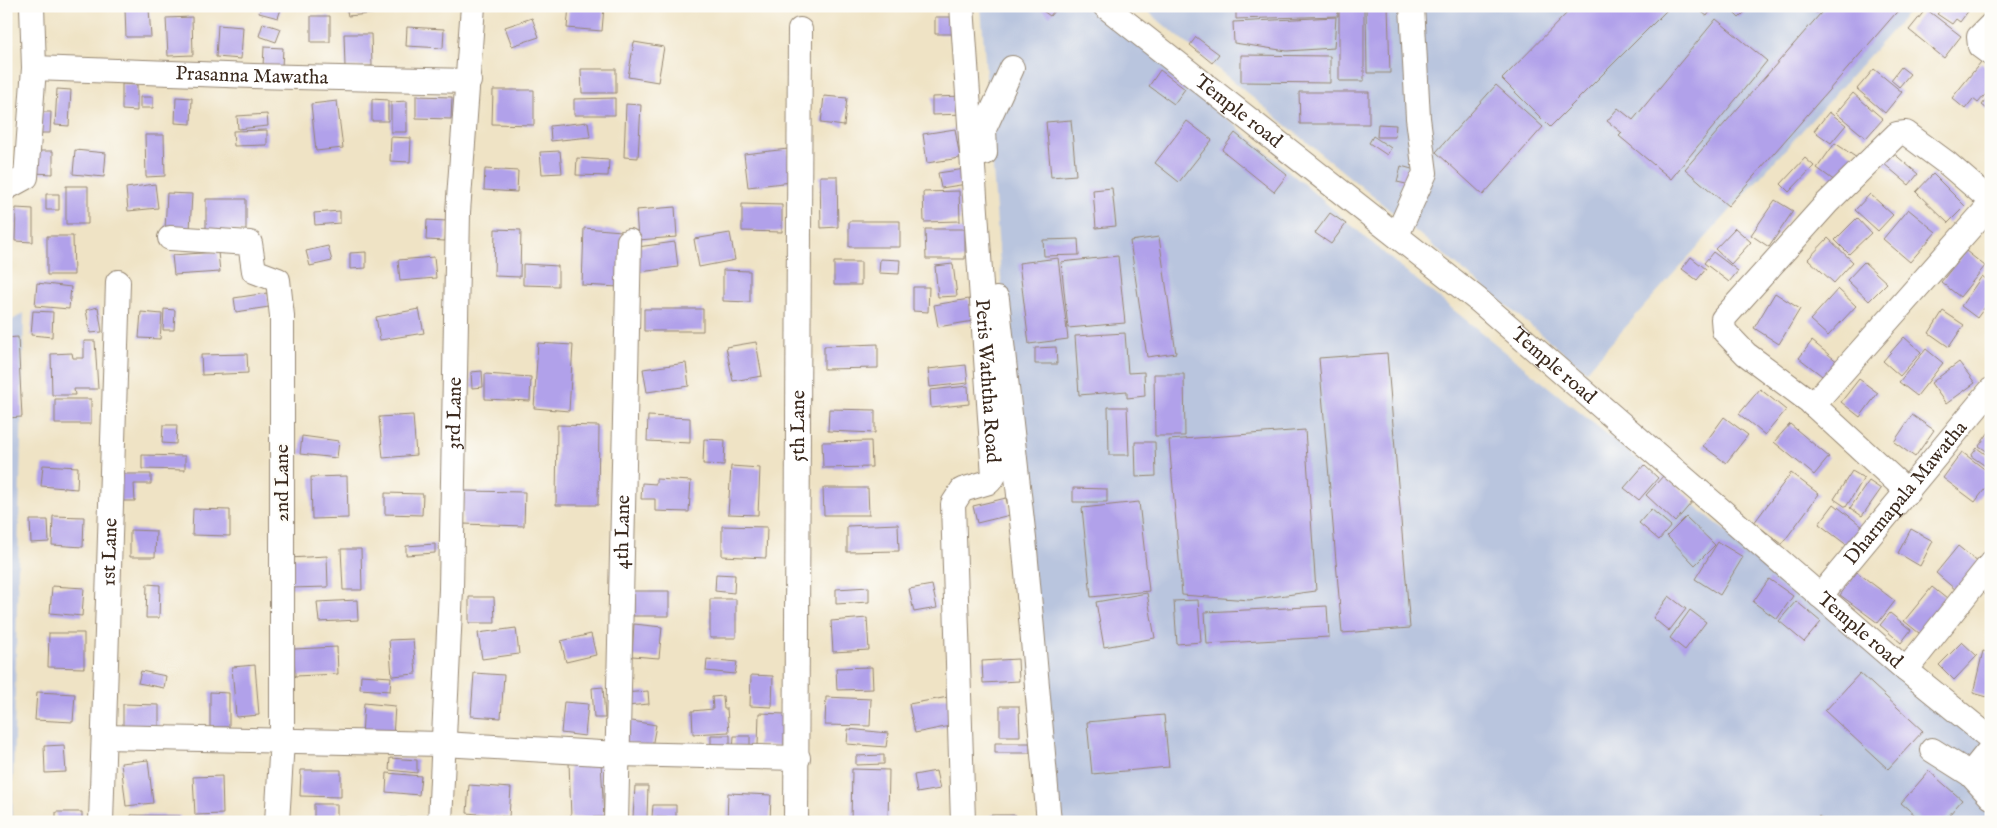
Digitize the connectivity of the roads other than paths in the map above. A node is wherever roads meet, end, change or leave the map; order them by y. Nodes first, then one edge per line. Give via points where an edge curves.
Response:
1 (32, 6) edge
2 (473, 6) edge
3 (962, 6) edge
4 (1412, 6) edge
5 (1117, 11) edge
6 (1991, 25) edge
7 (800, 30) dead end
8 (1991, 54) edge
9 (34, 68) junction
10 (1012, 68) dead end
11 (469, 80) junction
12 (6, 188) edge
13 (1991, 202) edge
14 (1397, 235) junction
15 (170, 238) dead end
16 (629, 241) dead end
17 (118, 282) dead end
18 (1991, 390) edge
19 (1813, 405) junction
20 (1908, 492) junction
21 (1991, 564) edge
22 (1820, 596) junction
23 (1906, 670) junction
24 (104, 737) junction
25 (1991, 738) edge
26 (282, 741) junction
27 (443, 744) junction
28 (1991, 748) edge
29 (1932, 750) dead end
30 (618, 754) junction
31 (798, 758) junction
32 (1970, 774) junction
33 (1991, 797) edge
34 (100, 822) edge
35 (277, 822) edge
36 (440, 822) edge
37 (616, 822) edge
38 (796, 822) edge
39 (963, 822) edge
40 (1049, 822) edge

1 - 9 street
2 - 11 street, 3rd Lane
3 - 39 street, Peris Waththa Road via 994,476 989,482 962,490 953,504
4 - 14 street via 1418,118 1425,173
5 - 14 street, Temple road
6 - 8 street via 1979,37 1980,46
7 - 31 street, 5th Lane
9 - 11 street, Prasanna Mawatha
9 - 12 street via 26,177
10 - 40 street via 984,129 992,251 1024,539
11 - 27 street, 3rd Lane via 458,212 451,589
13 - 19 street
13 - 19 street via 1906,133 1897,134 1827,203 1764,272 1723,319 1724,330 1746,354
14 - 22 street, Temple road via 1478,300
15 - 26 street, 2nd Lane via 250,243 254,271 278,280 282,316
16 - 30 street, 4th Lane
17 - 24 street, 1st Lane
18 - 20 street, Dharmapala Mawatha
19 - 20 street
20 - 22 street, Dharmapala Mawatha
21 - 23 street
22 - 23 street, Temple road
23 - 25 street, Temple road
24 - 26 street
24 - 34 street, 1st Lane
26 - 27 street
26 - 35 street, 2nd Lane
27 - 30 street
27 - 36 street, 3rd Lane
28 - 32 street
29 - 32 street
30 - 31 street
30 - 37 street, 4th Lane
31 - 38 street, 5th Lane
32 - 33 street

